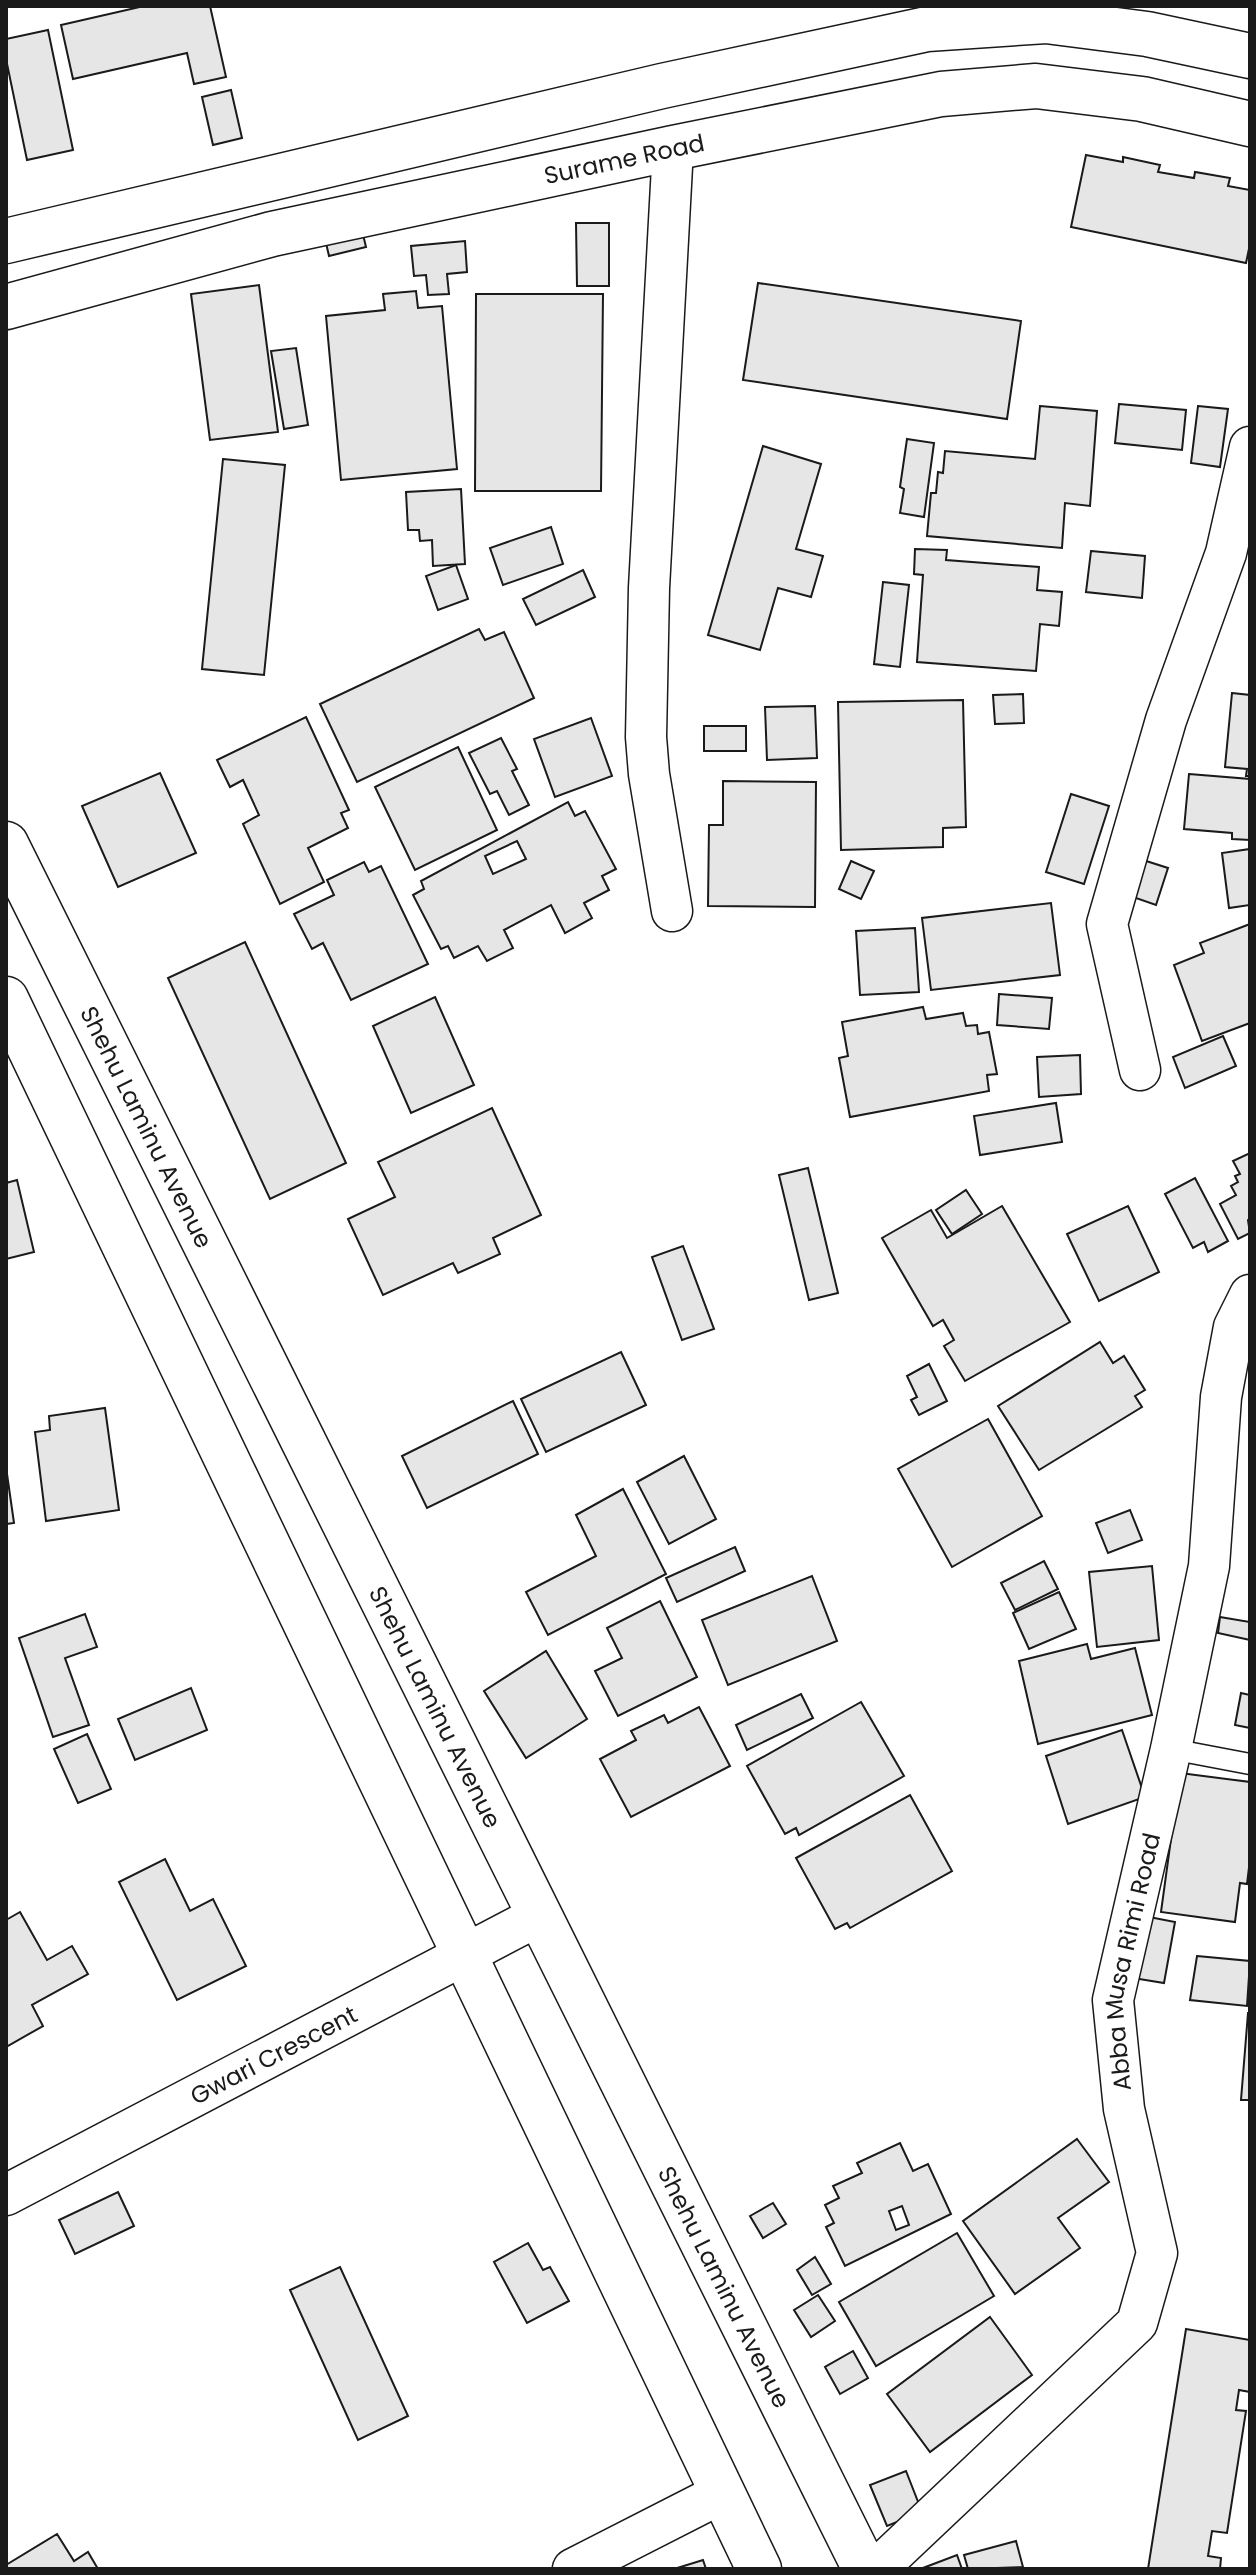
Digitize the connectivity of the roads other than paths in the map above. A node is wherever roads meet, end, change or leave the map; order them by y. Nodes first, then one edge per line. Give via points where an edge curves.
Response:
1 (1250, 56) edge
2 (1250, 124) edge
3 (673, 148) junction
4 (6, 241) edge
5 (6, 307) edge
6 (1250, 447) edge
7 (1238, 556) edge
8 (6, 844) edge
9 (672, 911) dead end
10 (6, 999) edge
11 (1140, 1070) dead end
12 (1250, 1295) edge
13 (1171, 1749) junction
14 (1250, 1764) edge
15 (540, 1915) junction
16 (465, 1956) junction
17 (6, 2195) edge
18 (722, 2493) junction
19 (573, 2569) edge
20 (759, 2569) edge
21 (865, 2569) edge
22 (877, 2569) edge

1 - 4 street via 1147,34 1046,21 927,29
2 - 3 street, Surame Road via 1142,99 1036,86 941,94
3 - 5 street, Surame Road via 272,234
3 - 9 street via 646,737
6 - 7 street
7 - 11 street via 1166,720 1107,924
8 - 15 street, Shehu Laminu Avenue
10 - 16 street
12 - 13 street, Abba Musa Rimi Road via 1234,1327 1221,1397 1209,1566
13 - 14 lane
13 - 22 street, Abba Musa Rimi Road via 1113,2000 1124,2109 1157,2253 1137,2323
15 - 16 street, Gwari Crescent
15 - 21 street, Shehu Laminu Avenue
16 - 17 street, Gwari Crescent
16 - 18 street
18 - 19 street
18 - 20 street

